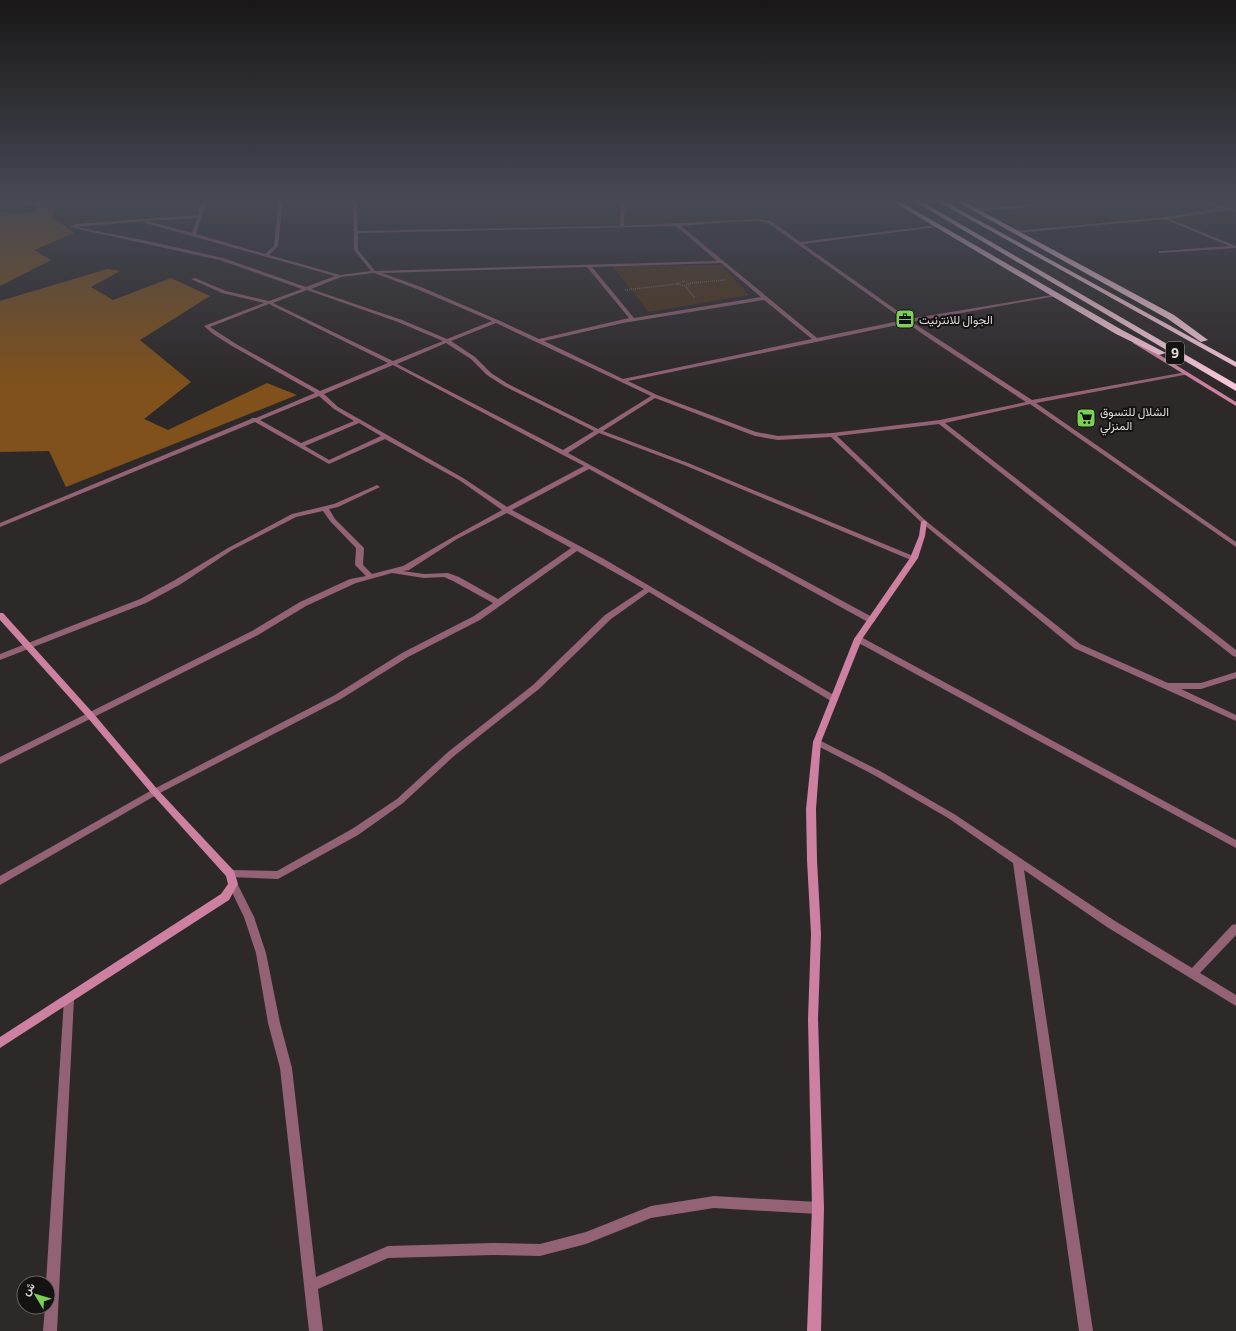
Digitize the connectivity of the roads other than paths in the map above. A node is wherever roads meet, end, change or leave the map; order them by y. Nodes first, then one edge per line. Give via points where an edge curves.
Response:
1 (229, 262) edge
2 (291, 262) edge
3 (366, 262) edge
4 (717, 262) edge
5 (722, 262) edge
6 (825, 262) edge
7 (999, 262) edge
8 (1022, 262) edge
9 (1051, 262) edge
10 (1071, 262) edge
11 (588, 265) junction
12 (374, 272) junction
13 (340, 276) junction
14 (193, 279) dead end
15 (309, 289) junction
16 (1056, 295) junction
17 (765, 298) junction
18 (270, 304) junction
19 (633, 320) junction
20 (496, 321) junction
21 (908, 321) junction
22 (1119, 332) junction
23 (445, 340) junction
24 (816, 340) junction
25 (539, 341) junction
26 (392, 363) junction
27 (1236, 364) edge
28 (1184, 373) junction
29 (1216, 377) junction
30 (621, 381) junction
31 (1236, 388) edge
32 (319, 393) junction
33 (655, 396) junction
34 (1031, 402) junction
35 (1236, 404) edge
36 (254, 420) junction
37 (359, 421) junction
38 (940, 422) junction
39 (598, 431) junction
40 (832, 435) junction
41 (386, 436) junction
42 (300, 446) junction
43 (563, 453) junction
44 (589, 466) junction
45 (377, 487) dead end
46 (325, 508) junction
47 (506, 510) junction
48 (924, 522) junction
49 (0, 525) edge
50 (1236, 545) edge
51 (576, 548) junction
52 (914, 558) junction
53 (390, 572) junction
54 (371, 577) junction
55 (649, 589) junction
56 (499, 603) junction
57 (0, 615) edge
58 (871, 620) junction
59 (858, 639) junction
60 (26, 646) junction
61 (1236, 654) edge
62 (0, 658) edge
63 (1236, 675) edge
64 (1167, 686) junction
65 (834, 698) junction
66 (90, 716) junction
67 (1236, 718) edge
68 (817, 742) junction
69 (0, 761) edge
70 (155, 792) junction
71 (1236, 844) edge
72 (1018, 862) junction
73 (232, 879) junction
74 (0, 881) edge
75 (1236, 928) edge
76 (1193, 974) junction
77 (69, 998) junction
78 (1236, 1001) edge
79 (0, 1043) edge
80 (818, 1208) junction
81 (310, 1286) junction
82 (50, 1331) edge
83 (316, 1331) edge
84 (814, 1331) edge
85 (1086, 1331) edge

1 - 15 street
2 - 13 street
3 - 12 street
4 - 11 street
5 - 17 street
6 - 21 street
7 - 16 highway, 9
8 - 29 highway, 9
9 - 27 highway, 9
10 - 27 highway, 9 via 1171,317
11 - 12 street
11 - 19 street
12 - 13 street
12 - 20 street
13 - 15 street
14 - 18 street via 224,292
15 - 18 street
15 - 23 street
16 - 21 street
16 - 22 highway, 9
17 - 19 street
17 - 24 street
18 - 26 street
18 - 32 street via 207,326 209,330 234,345
19 - 25 street
20 - 23 street
20 - 25 street
21 - 24 street
21 - 34 street
22 - 28 street
22 - 29 highway, 9
23 - 26 street
23 - 39 street via 473,358 489,374 506,385
24 - 30 street
25 - 30 street
26 - 32 street
26 - 43 street
28 - 34 street
28 - 35 street
29 - 31 highway, 9
30 - 33 street
32 - 36 street
32 - 37 street via 336,408
33 - 39 street
33 - 40 street via 755,434 778,438
34 - 38 street
34 - 50 street
36 - 42 street
36 - 49 street
37 - 41 street
37 - 42 street
38 - 40 street
38 - 61 street
39 - 43 street
39 - 52 street via 686,464
40 - 48 street
41 - 42 street via 329,462
41 - 47 street via 461,479
43 - 44 street
44 - 47 street
44 - 58 street
45 - 46 street via 336,506
46 - 54 street via 332,520 360,548 359,565
46 - 60 street via 294,515 230,549 143,601
47 - 51 street
47 - 53 street via 406,568
48 - 52 street
48 - 64 street via 1076,646
51 - 55 street
51 - 56 street
52 - 58 street
53 - 54 street
53 - 56 street via 424,576 445,575
54 - 66 street via 353,581 303,604 243,640
55 - 65 street
55 - 73 street via 608,617 536,688 451,754 400,801 355,832 278,875
56 - 70 street via 476,618 404,655 338,697
57 - 60 street
58 - 59 street
59 - 65 street
59 - 71 street
60 - 62 street
60 - 66 street
63 - 64 street via 1201,686
64 - 67 street
65 - 68 street
66 - 69 street
66 - 70 street
68 - 72 street via 951,816
68 - 80 street via 811,809 816,934 813,1020
70 - 73 street
70 - 74 street
72 - 76 street via 1111,924
72 - 85 street
73 - 77 street via 225,897
73 - 81 street via 261,953 274,1023 286,1068
75 - 76 street
76 - 78 street
77 - 79 street
77 - 82 street
80 - 81 street via 714,1202 651,1212 586,1238 540,1250 388,1252
80 - 84 street
81 - 83 street

